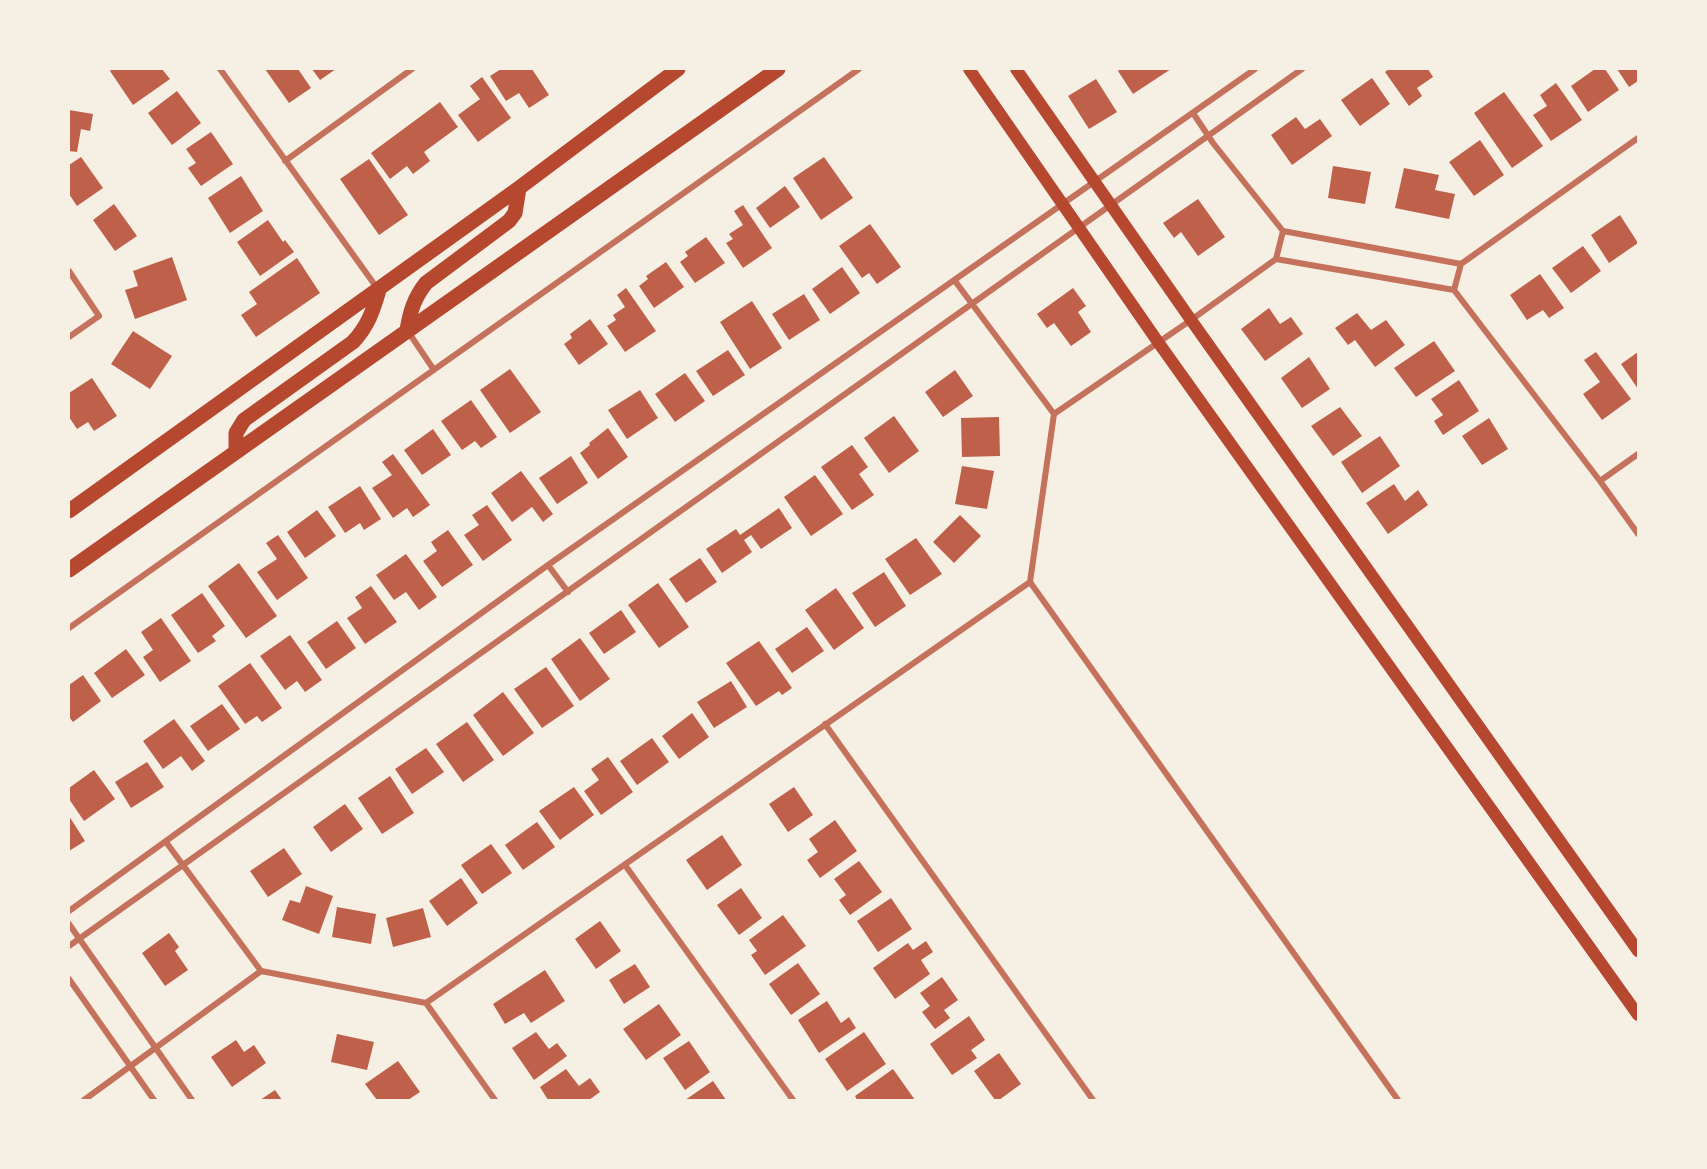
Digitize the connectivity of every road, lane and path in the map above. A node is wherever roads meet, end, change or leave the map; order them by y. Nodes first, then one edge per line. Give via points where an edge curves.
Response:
1 (220, 69) edge
2 (412, 69) edge
3 (678, 69) edge
4 (778, 69) edge
5 (860, 69) edge
6 (969, 69) edge
7 (1016, 69) edge
8 (1255, 69) edge
9 (1302, 69) edge
10 (1193, 113) junction
11 (1209, 136) junction
12 (1638, 138) edge
13 (285, 161) junction
14 (1095, 181) junction
15 (519, 188) junction
16 (1062, 204) junction
17 (1112, 205) junction
18 (1079, 229) junction
19 (1283, 231) junction
20 (1276, 260) junction
21 (1461, 264) junction
22 (69, 271) edge
23 (955, 281) junction
24 (379, 290) junction
25 (1454, 290) junction
26 (972, 305) junction
27 (1191, 321) junction
28 (407, 330) junction
29 (69, 338) edge
30 (1158, 342) junction
31 (434, 370) junction
32 (1054, 414) junction
33 (236, 451) junction
34 (1638, 454) edge
35 (1600, 482) junction
36 (69, 511) edge
37 (1638, 534) edge
38 (548, 564) junction
39 (69, 570) edge
40 (1030, 582) junction
41 (568, 592) junction
42 (69, 628) edge
43 (825, 724) junction
44 (166, 842) junction
45 (625, 865) junction
46 (183, 866) junction
47 (69, 911) edge
48 (69, 924) edge
49 (79, 939) junction
50 (69, 946) edge
51 (1638, 951) edge
52 (261, 972) junction
53 (69, 979) edge
54 (426, 1003) junction
55 (1638, 1015) edge
56 (156, 1049) junction
57 (131, 1067) junction
58 (84, 1100) edge
59 (154, 1100) edge
60 (192, 1100) edge
61 (495, 1100) edge
62 (793, 1100) edge
63 (1093, 1100) edge
64 (1398, 1100) edge

1 - 13 street
2 - 13 street
3 - 15 main road
4 - 28 main road
5 - 31 street
6 - 16 main road
7 - 14 main road
8 - 10 street
9 - 11 street
10 - 11 street
10 - 14 street
11 - 17 street
11 - 19 street
12 - 21 street
13 - 24 street
14 - 16 street
14 - 17 main road
15 - 24 main road
15 - 28 main road via 515,213 508,221 418,292
16 - 18 main road
16 - 23 street
17 - 18 street
17 - 27 main road
18 - 26 street
18 - 30 main road
19 - 20 street
19 - 21 street
20 - 25 street
20 - 27 street
21 - 25 street
22 - 29 street via 99,316
23 - 26 street
23 - 38 street
24 - 33 main road via 364,331 244,420 237,433
24 - 36 main road
25 - 35 street
26 - 32 street
26 - 41 street
27 - 30 street
27 - 51 main road
28 - 31 street
28 - 33 main road
30 - 32 street
30 - 55 main road
31 - 42 street
32 - 40 street
33 - 39 main road
34 - 35 street
35 - 37 street
38 - 41 street
38 - 44 street
40 - 43 street
40 - 64 street
41 - 46 street
43 - 45 street
43 - 63 street
44 - 46 street
44 - 47 street
45 - 54 street
45 - 62 street
46 - 49 street
46 - 52 street
48 - 49 street
49 - 50 street
49 - 56 street
52 - 54 street
52 - 56 street
53 - 57 street
54 - 61 street
56 - 57 street
56 - 60 street
57 - 58 street
57 - 59 street

